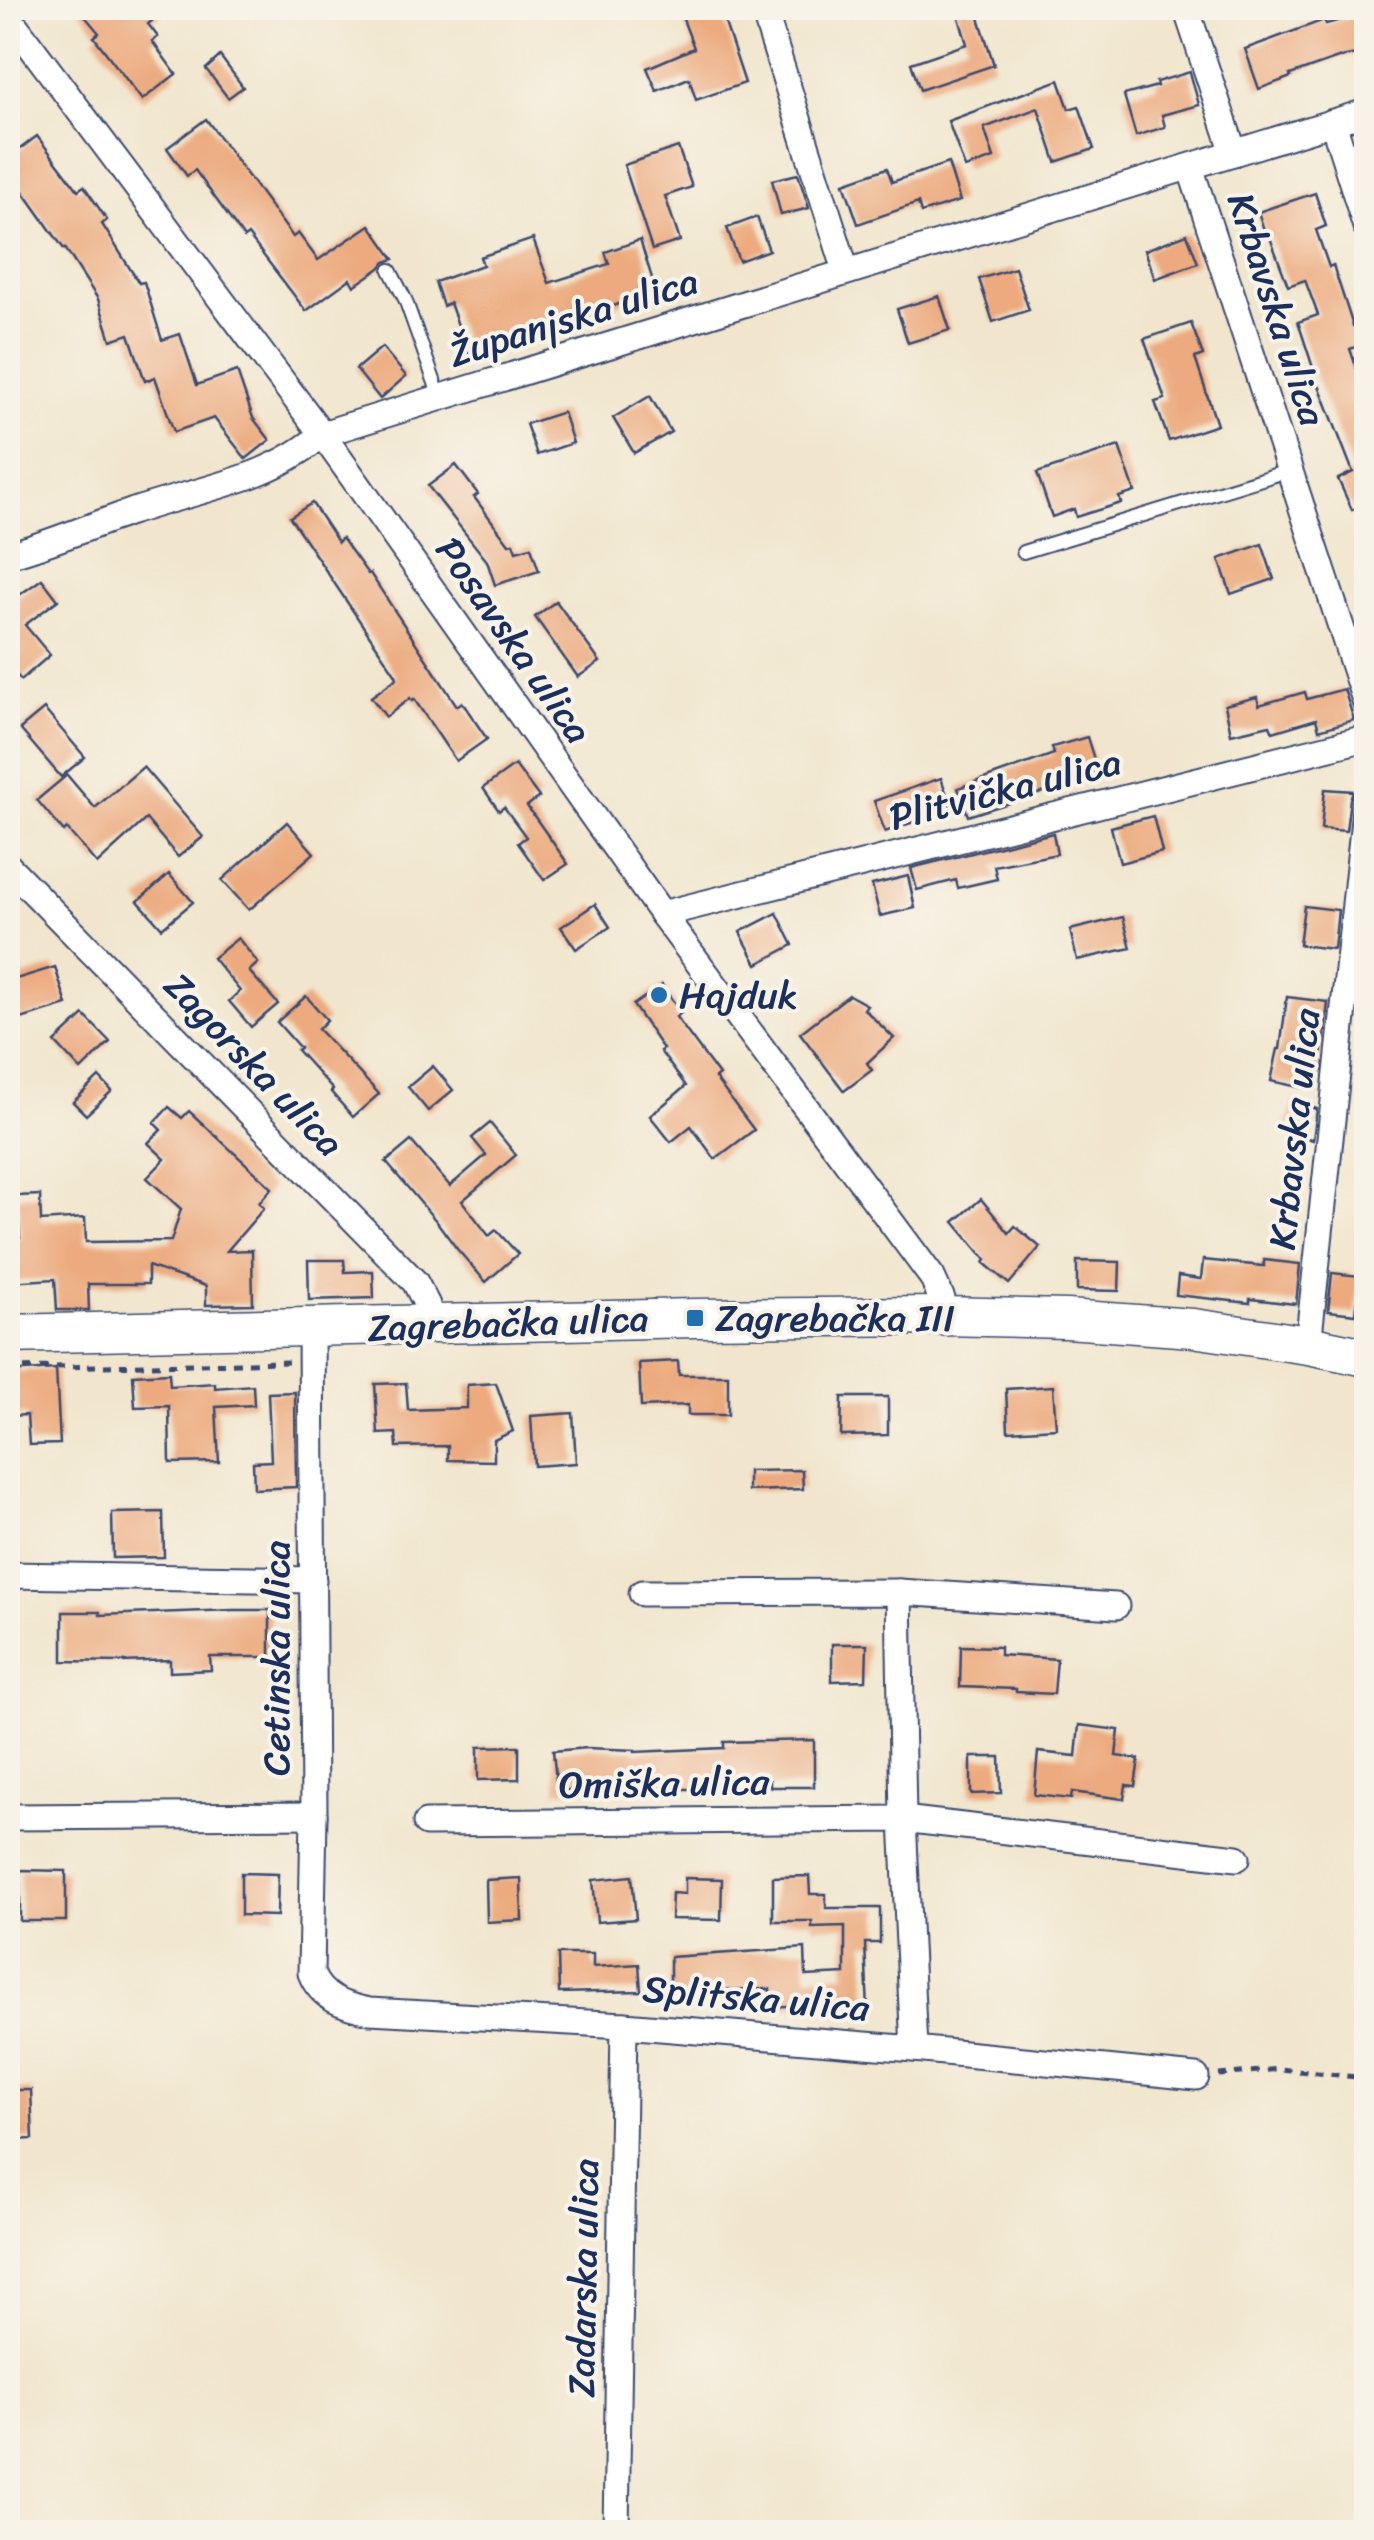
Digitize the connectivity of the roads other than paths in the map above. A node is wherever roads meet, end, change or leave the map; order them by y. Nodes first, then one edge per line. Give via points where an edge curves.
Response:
1 (763, 8) edge
2 (1186, 8) edge
3 (8, 16) edge
4 (1366, 112) edge
5 (1333, 122) junction
6 (1234, 153) junction
7 (1190, 167) junction
8 (1366, 227) edge
9 (390, 270) dead end
10 (846, 271) junction
11 (440, 397) junction
12 (322, 434) junction
13 (1290, 470) junction
14 (1023, 552) dead end
15 (8, 555) edge
16 (1366, 698) edge
17 (1366, 738) edge
18 (1366, 801) edge
19 (8, 866) edge
20 (662, 914) junction
21 (943, 1316) junction
22 (428, 1326) junction
23 (8, 1334) edge
24 (311, 1344) junction
25 (1308, 1345) junction
26 (1366, 1356) edge
27 (8, 1575) edge
28 (313, 1580) junction
29 (899, 1592) junction
30 (642, 1593) dead end
31 (1116, 1606) dead end
32 (314, 1815) junction
33 (8, 1817) edge
34 (903, 1819) junction
35 (426, 1823) dead end
36 (1238, 1858) dead end
37 (316, 1986) joint
38 (624, 2025) junction
39 (914, 2049) junction
40 (1196, 2077) road end
41 (616, 2532) edge

1 - 10 street
2 - 6 street
3 - 12 street, Posavska ulica
4 - 5 street, Županjska ulica
5 - 6 street, Županjska ulica
5 - 8 street
6 - 7 street, Županjska ulica
7 - 10 street, Županjska ulica
7 - 13 street, Krbavska ulica
9 - 11 lane
10 - 11 street, Županjska ulica
11 - 12 street, Županjska ulica
12 - 15 street, Županjska ulica via 258,472
12 - 20 street, Posavska ulica
13 - 14 lane
13 - 16 street, Krbavska ulica
17 - 20 street, Plitvička ulica
18 - 25 street, Krbavska ulica
19 - 22 street, Zagorska ulica via 415,1282
20 - 21 street, Posavska ulica via 932,1277
21 - 22 main road, Zagrebačka ulica
21 - 25 main road, Zagrebačka ulica via 1192,1328
22 - 24 main road, Zagrebačka ulica
23 - 24 main road, Zagrebačka ulica
24 - 28 street, Cetinska ulica
25 - 26 main road, Zagrebačka ulica
27 - 28 street
28 - 32 street, Cetinska ulica
29 - 30 street
29 - 31 street
29 - 34 street
32 - 33 street
32 - 37 street, Cetinska ulica
34 - 35 street, Omiška ulica
34 - 36 street, Omiška ulica
34 - 39 street
37 - 38 street, Splitska ulica via 346,2006 370,2011
38 - 39 street, Splitska ulica
38 - 41 street, Zadarska ulica
39 - 40 street, Splitska ulica

